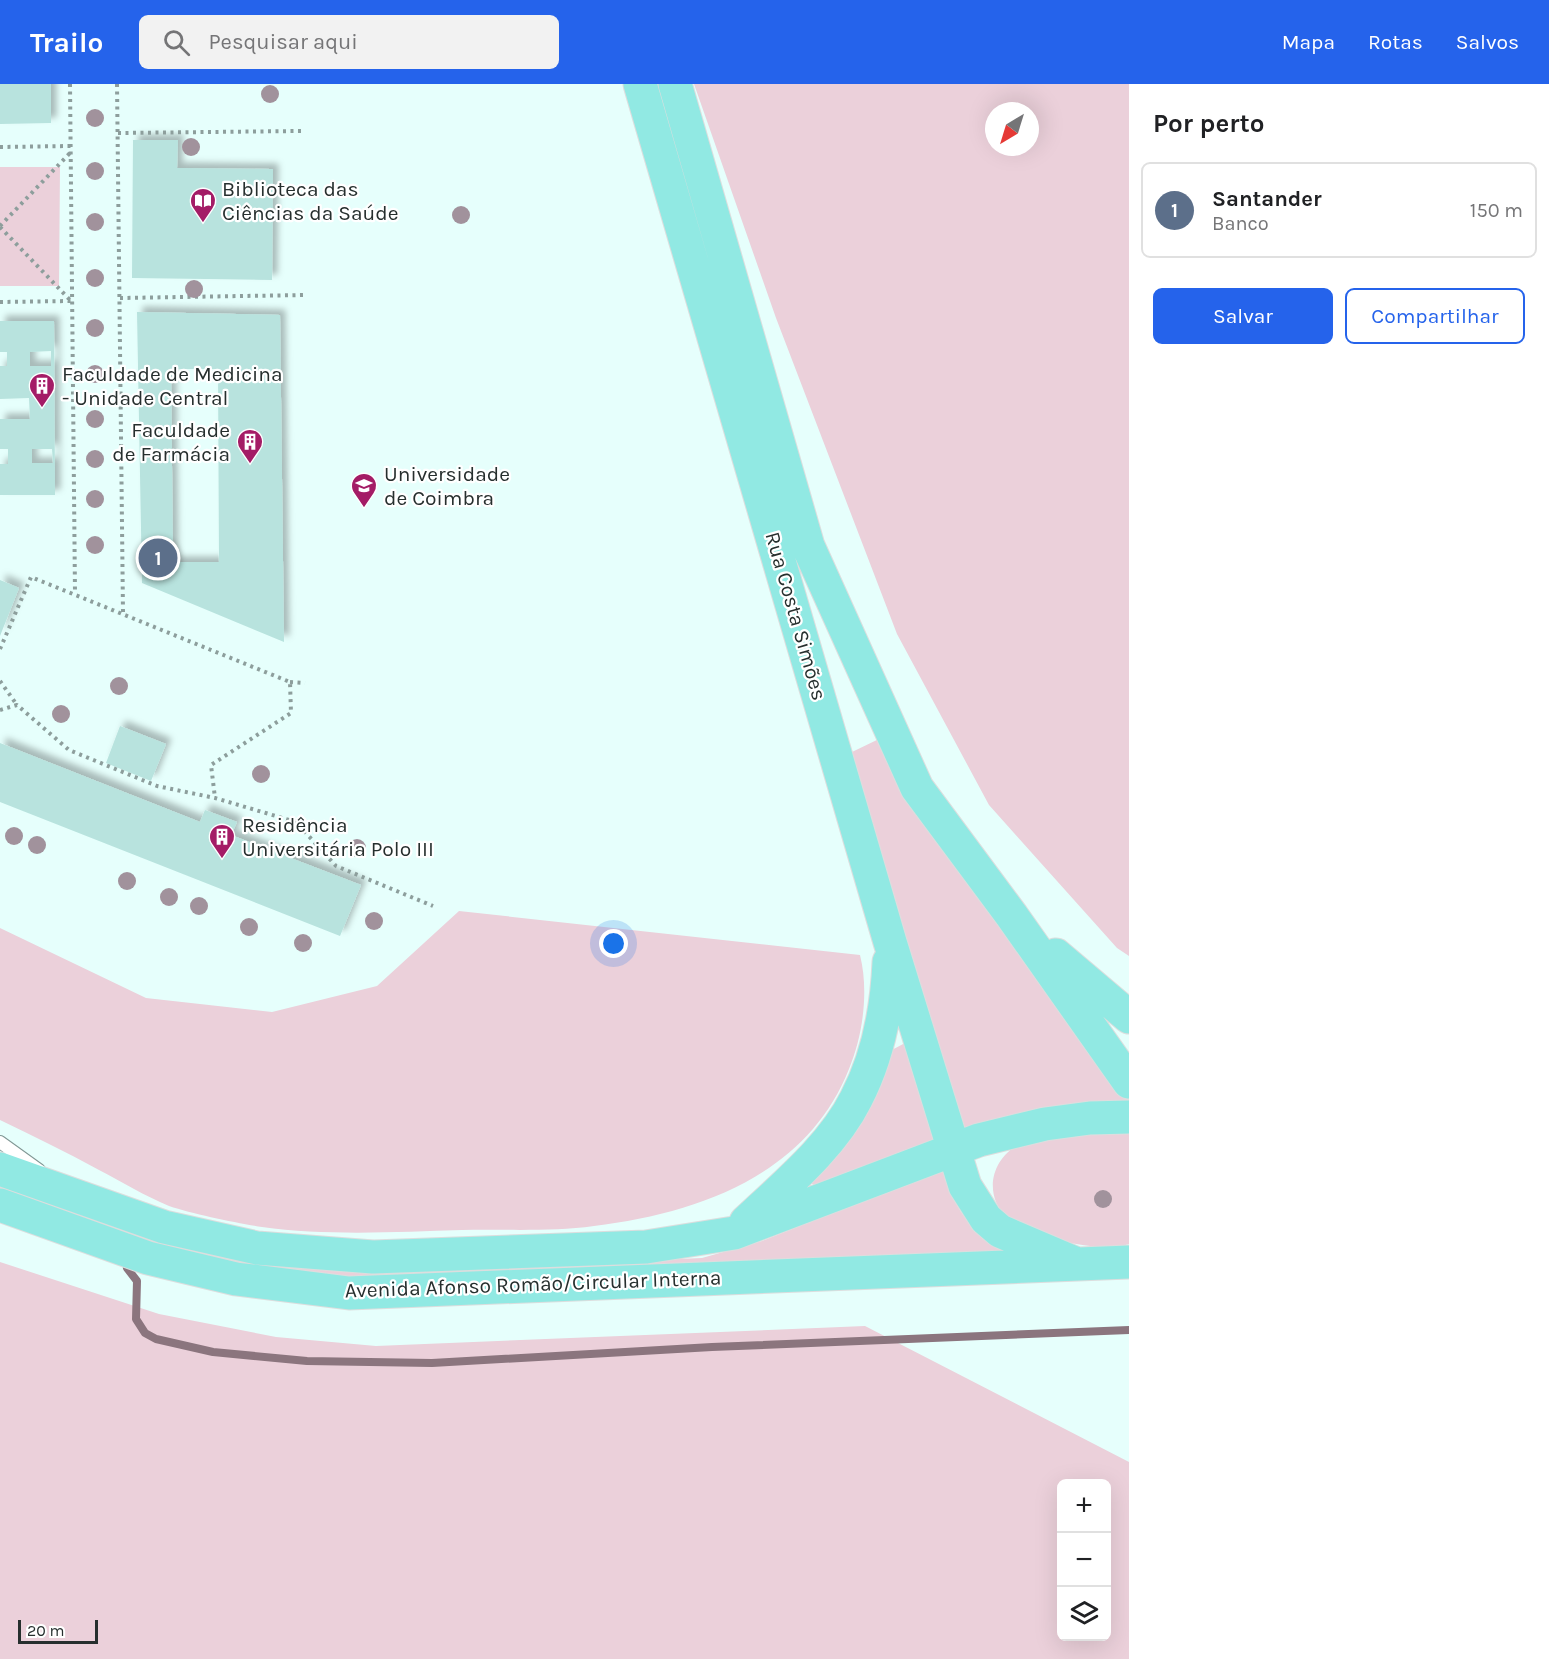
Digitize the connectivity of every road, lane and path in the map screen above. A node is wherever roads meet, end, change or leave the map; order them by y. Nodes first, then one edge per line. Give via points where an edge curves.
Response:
1 (70, 84) edge
2 (117, 84) edge
3 (640, 84) edge
4 (675, 84) edge
5 (301, 131) dead end
6 (118, 133) junction
7 (71, 146) junction
8 (0, 147) edge
9 (70, 152) junction
10 (0, 226) edge
11 (304, 295) dead end
12 (120, 298) junction
13 (0, 302) edge
14 (72, 302) junction
15 (75, 594) junction
16 (123, 613) junction
17 (0, 649) edge
18 (0, 681) edge
19 (290, 682) junction
20 (305, 683) dead end
21 (16, 705) junction
22 (0, 710) edge
23 (215, 798) junction
24 (433, 906) dead end
25 (1012, 916) junction
26 (890, 942) junction
27 (1129, 1017) edge
28 (1129, 1082) edge
29 (1129, 1117) edge
30 (0, 1142) edge
31 (952, 1148) junction
32 (0, 1168) edge
33 (76, 1197) junction
34 (0, 1205) edge
35 (734, 1233) junction
36 (1129, 1262) edge
37 (1077, 1264) junction

1 - 7 path
2 - 6 path
3 - 26 main road, Rua Costa Simões
4 - 25 main road, Rua Costa Simões via 808,546 917,788
5 - 6 path
6 - 12 path
7 - 8 path
7 - 9 path
9 - 10 path
9 - 14 path
10 - 14 path
11 - 12 path
12 - 16 path
13 - 14 path
14 - 15 path
15 - 16 path
15 - 17 path via 31,576
16 - 19 path
18 - 21 path
19 - 20 path
19 - 23 path via 291,713 211,765
21 - 22 path
21 - 23 path via 69,750 157,786
23 - 24 path via 296,822 336,866
25 - 27 main road
25 - 28 main road, Rua Costa Simões
26 - 31 main road, Rua Costa Simões
26 - 35 main road via 885,1015 856,1100 838,1128
29 - 31 main road, Avenida Afonso Romão/Circular Interna via 1045,1124
30 - 33 lane, Avenida Afonso Romão/Circular Interna
31 - 35 main road, Avenida Afonso Romão/Circular Interna
31 - 37 main road, Rua Costa Simões via 965,1186 986,1220 1012,1238
32 - 33 main road, Avenida Afonso Romão/Circular Interna
33 - 35 main road, Avenida Afonso Romão/Circular Interna via 164,1227 257,1248 373,1257 646,1247
34 - 37 main road, Avenida Afonso Romão/Circular Interna via 148,1258 236,1279 349,1293
36 - 37 main road, Avenida Afonso Romão/Circular Interna

